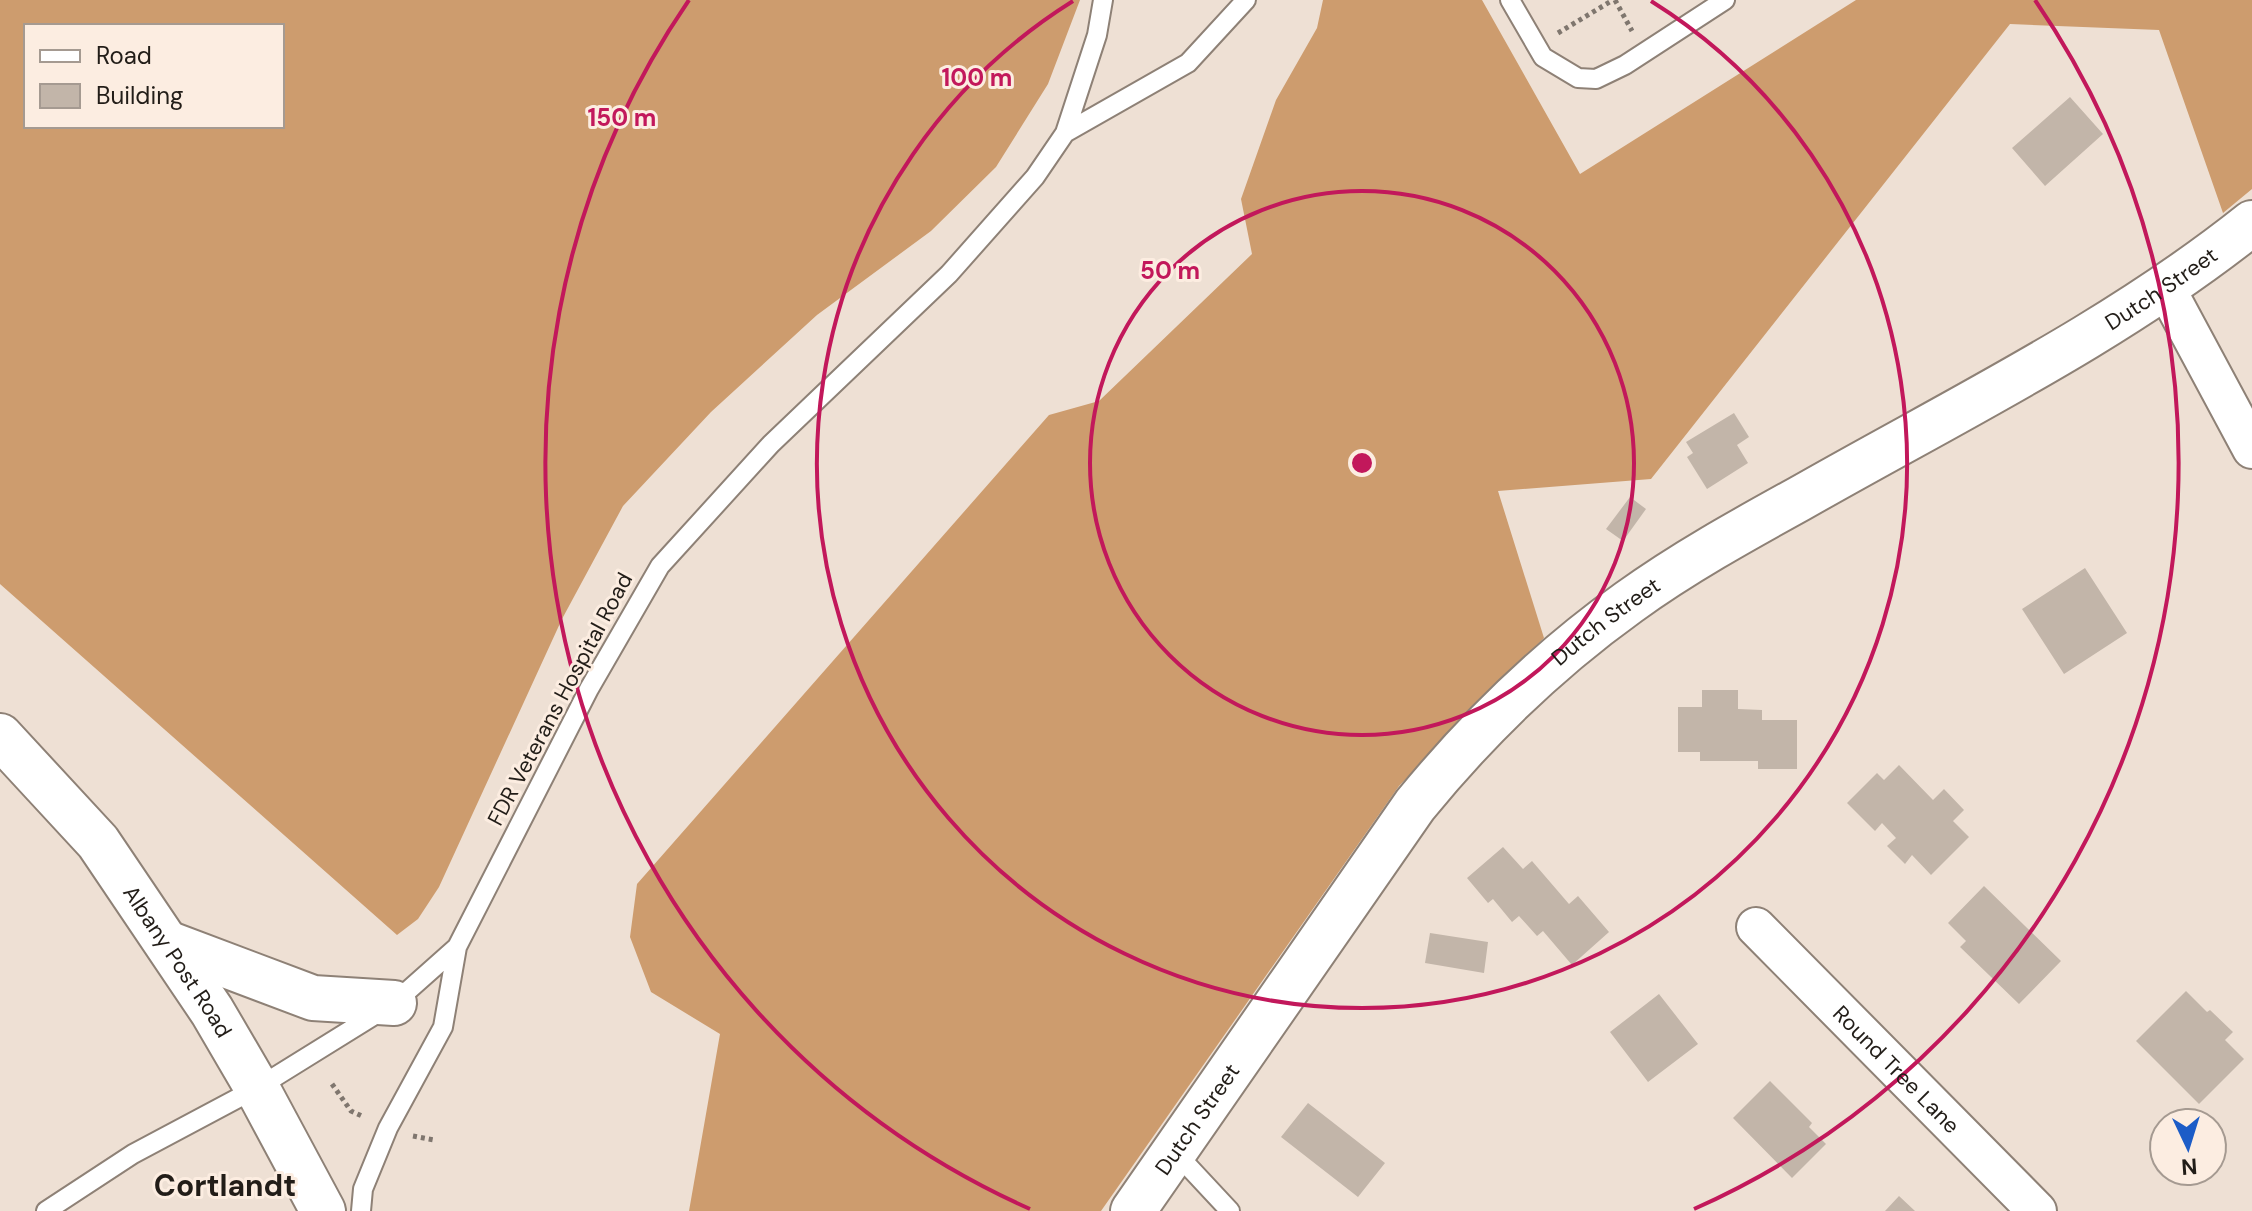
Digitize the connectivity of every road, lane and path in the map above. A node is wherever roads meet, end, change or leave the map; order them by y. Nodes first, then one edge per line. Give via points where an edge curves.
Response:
1 (1103, 0) edge
2 (1246, 0) edge
3 (1510, 0) edge
4 (1613, 0) edge
5 (1725, 0) edge
6 (1555, 35) dead end
7 (1065, 133) junction
8 (2252, 223) edge
9 (2165, 287) junction
10 (2252, 449) edge
11 (0, 736) edge
12 (1756, 927) dead end
13 (167, 943) junction
14 (457, 947) junction
15 (394, 1003) junction
16 (332, 1084) dead end
17 (257, 1088) junction
18 (373, 1122) dead end
19 (1174, 1151) junction
20 (46, 1211) edge
21 (323, 1211) edge
22 (361, 1211) edge
23 (1133, 1211) edge
24 (1230, 1211) edge
25 (2037, 1211) edge

1 - 7 lane, FDR Veterans Hospital Road
2 - 7 lane via 1188,63
3 - 5 lane via 1543,57 1578,78 1596,79
4 - 6 path
7 - 14 lane, FDR Veterans Hospital Road via 1035,177 949,274 771,444 660,566 589,689
8 - 9 street, Dutch Street
9 - 10 street
9 - 19 street, Dutch Street via 2003,387 1701,554 1593,629 1526,686 1460,750 1415,805
11 - 13 street, Albany Post Road via 98,842
12 - 25 street, Round Tree Lane
13 - 15 street via 313,998
13 - 17 street, Albany Post Road
14 - 15 lane, FDR Veterans Hospital Road
14 - 22 lane via 443,1027 388,1128 363,1189
15 - 17 lane, FDR Veterans Hospital Road
16 - 18 path via 351,1111
17 - 20 lane, FDR Veterans Hospital Road via 133,1154
17 - 21 street, Albany Post Road
19 - 23 street, Dutch Street
19 - 24 lane

